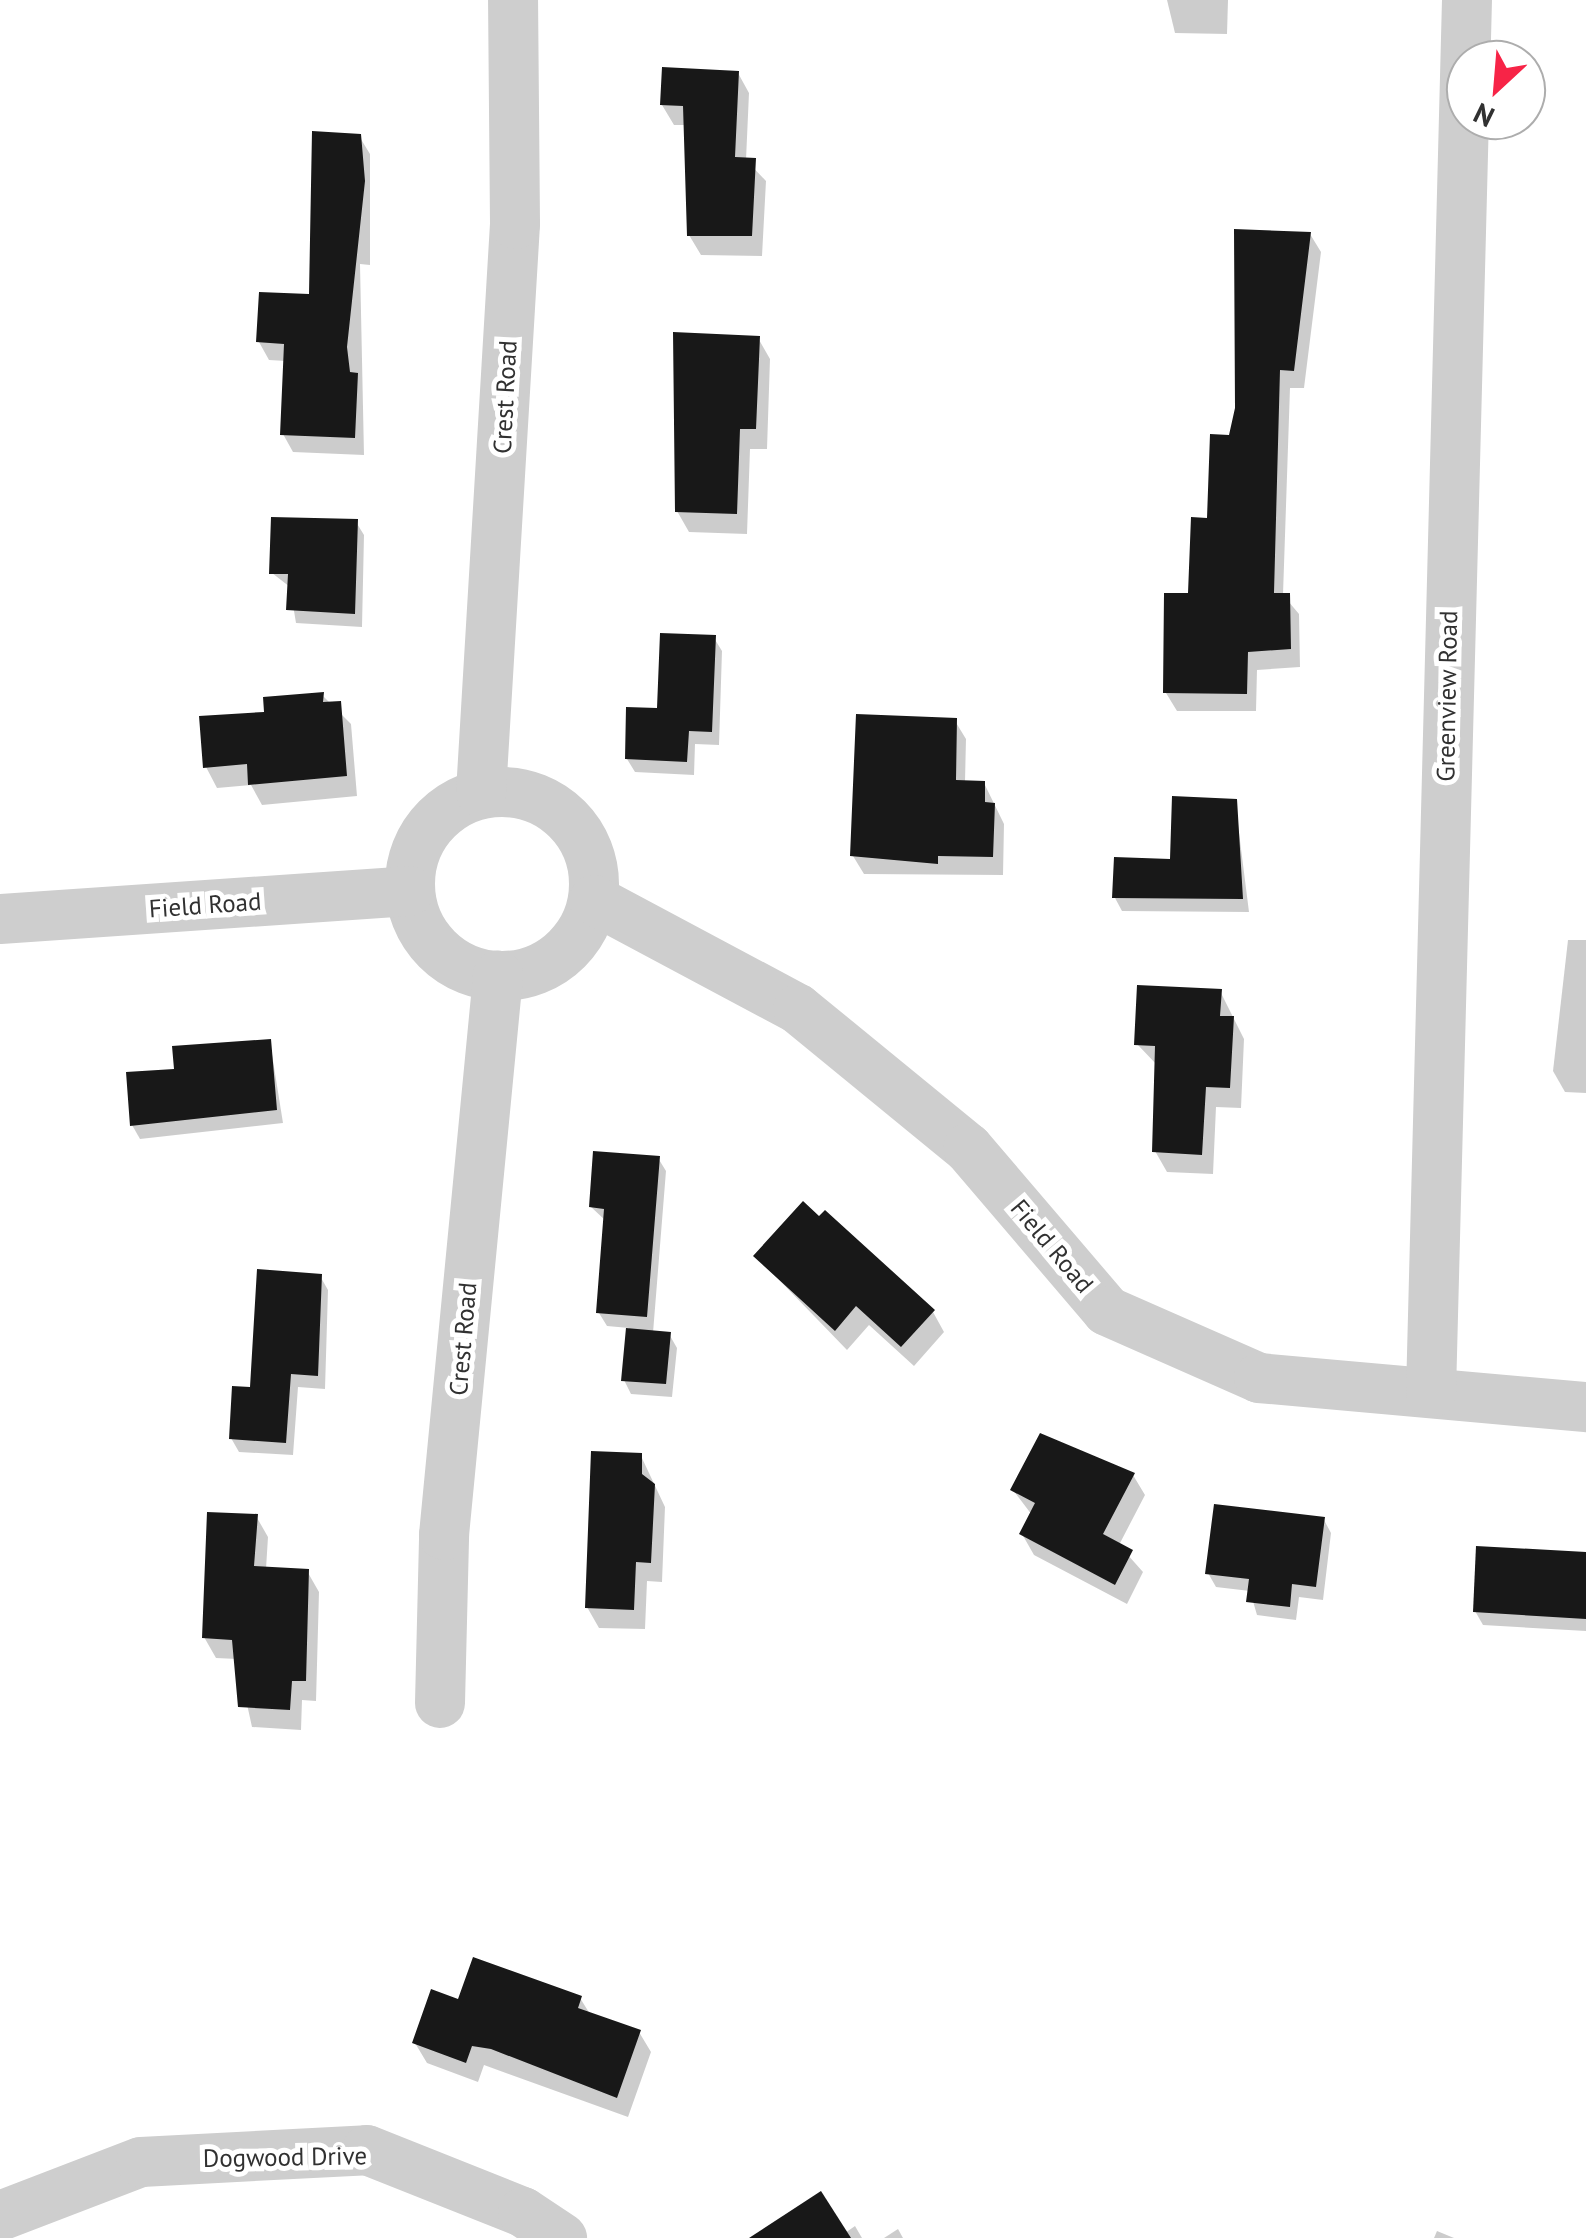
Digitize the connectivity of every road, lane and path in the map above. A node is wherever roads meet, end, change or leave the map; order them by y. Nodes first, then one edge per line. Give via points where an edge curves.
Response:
1 (513, 0) edge
2 (1466, 0) edge
3 (481, 793) junction
4 (409, 891) junction
5 (594, 900) junction
6 (0, 919) edge
7 (498, 976) junction
8 (1431, 1393) junction
9 (1586, 1407) edge
10 (440, 1703) dead end
11 (0, 2216) edge
12 (562, 2238) edge

1 - 3 street, Crest Road via 516,224
2 - 8 street, Greenview Road
3 - 4 street via 427,829
3 - 5 street via 518,792 578,830
4 - 6 street, Field Road
4 - 7 street via 438,950
5 - 7 street via 560,956
5 - 8 street, Field Road via 798,1009 968,1148 1106,1310 1259,1378
7 - 10 street, Crest Road via 444,1535
8 - 9 street, Field Road
11 - 12 street, Dogwood Drive via 141,2162 367,2150 523,2212

